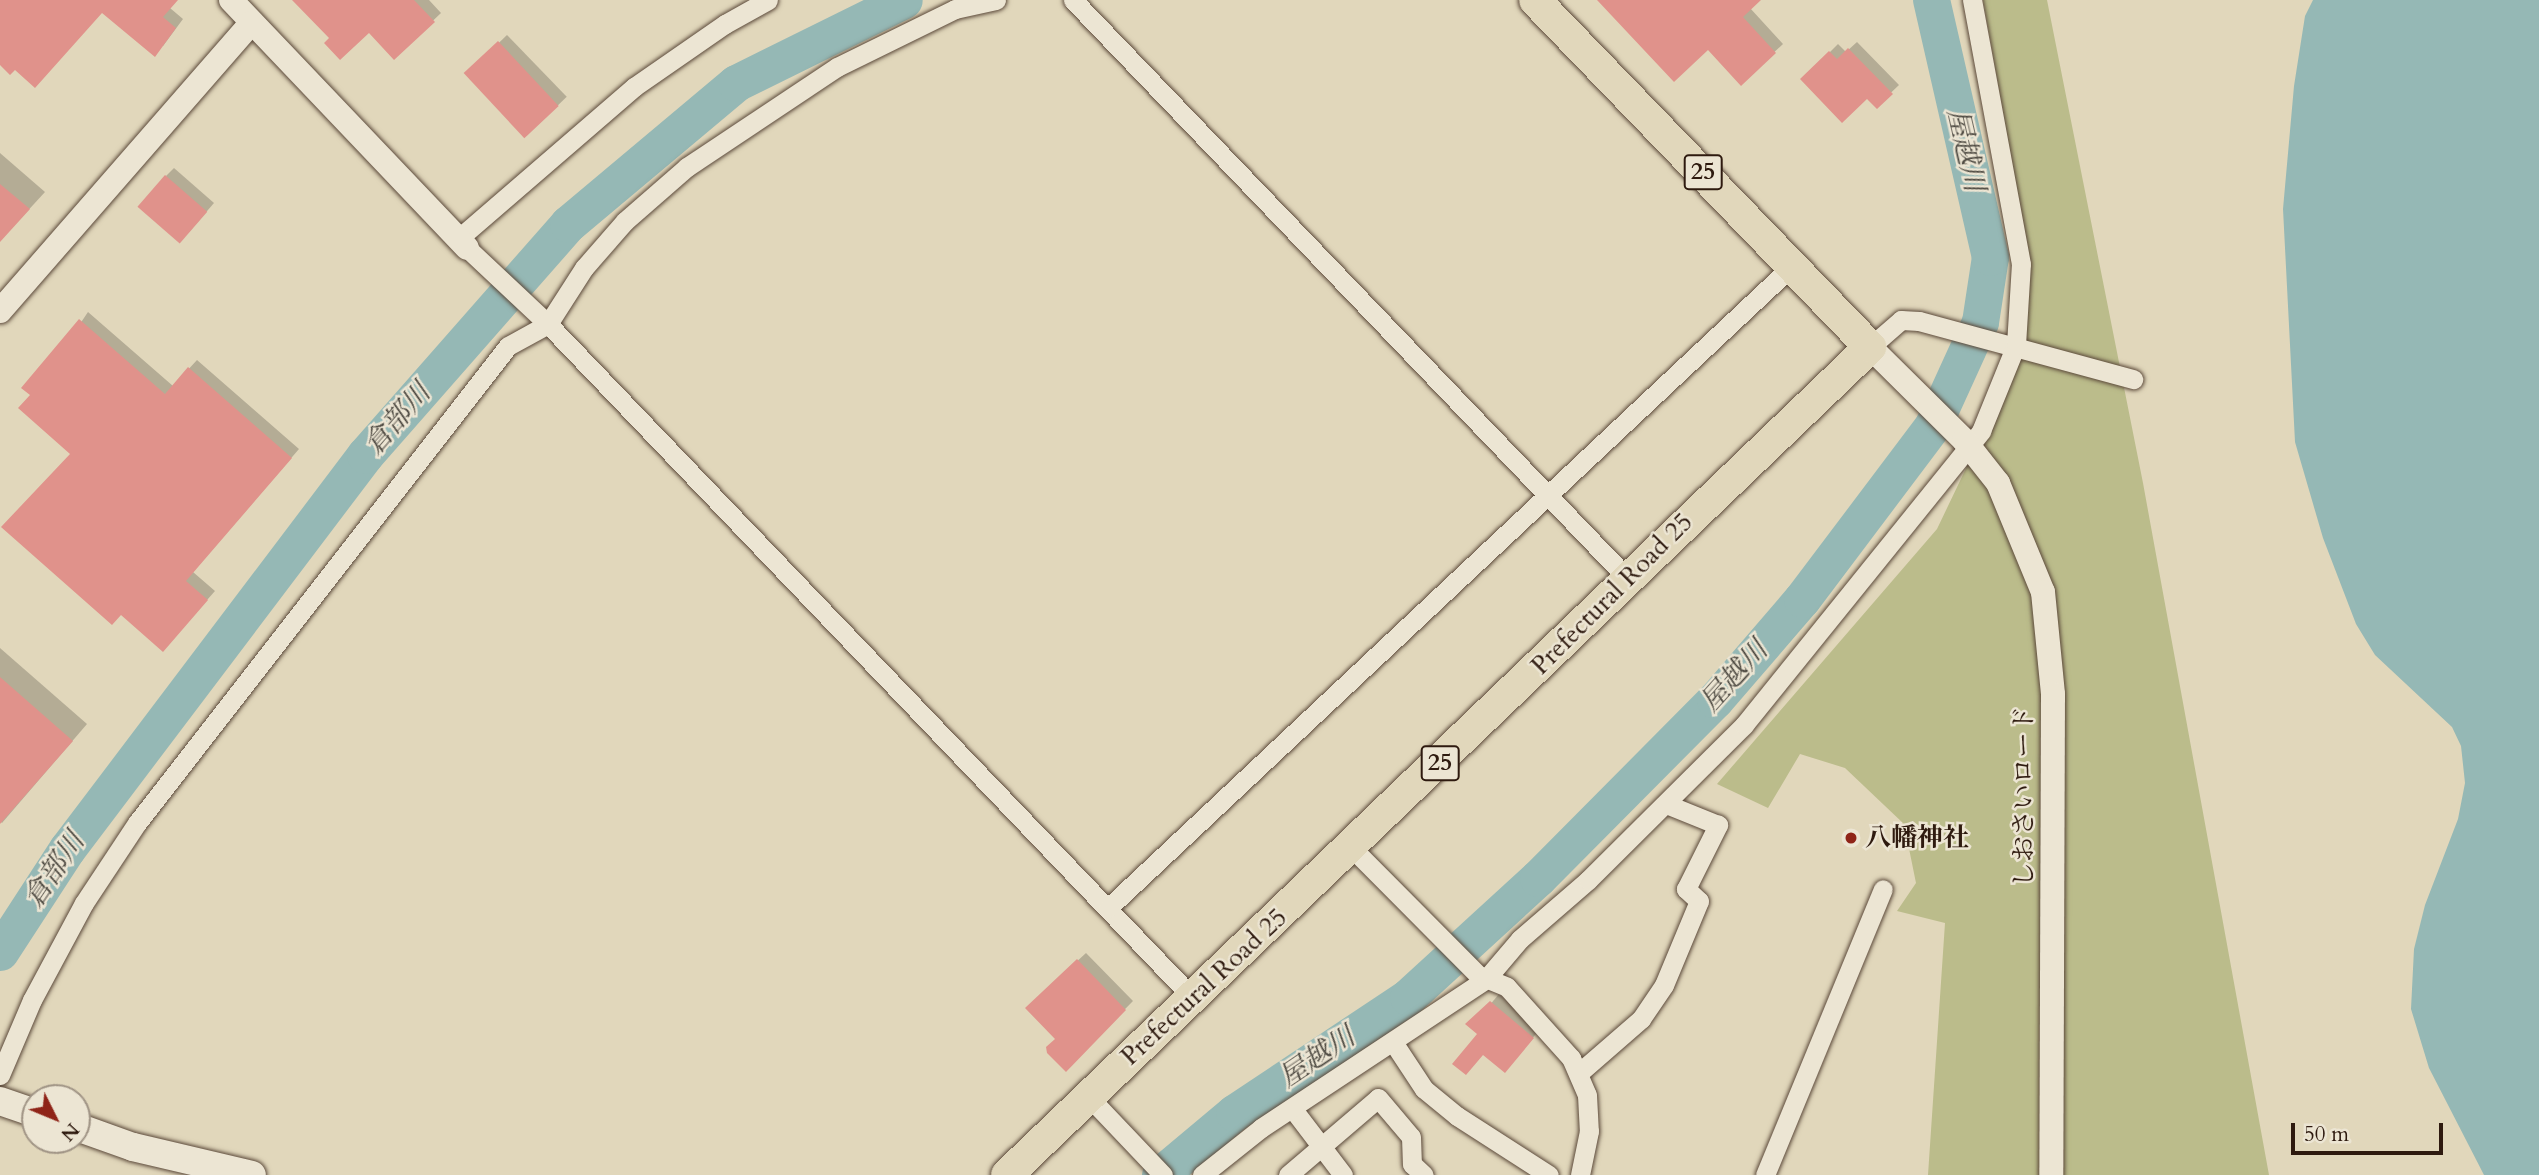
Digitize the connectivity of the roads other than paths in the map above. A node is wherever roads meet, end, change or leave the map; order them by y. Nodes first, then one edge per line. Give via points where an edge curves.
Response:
1 (230, 0) edge
2 (768, 0) edge
3 (996, 0) edge
4 (1073, 0) edge
5 (1535, 0) edge
6 (1972, 0) edge
7 (252, 22) junction
8 (463, 243) junction
9 (1794, 264) junction
10 (0, 311) edge
11 (543, 318) junction
12 (2011, 344) junction
13 (1870, 346) junction
14 (2133, 379) dead end
15 (1966, 443) junction
16 (1546, 492) junction
17 (1630, 581) junction
18 (1666, 804) junction
19 (1352, 848) junction
20 (1883, 888) dead end
21 (1108, 908) junction
22 (1482, 977) junction
23 (1192, 997) junction
24 (1393, 1042) junction
25 (1580, 1072) junction
26 (0, 1075) edge
27 (1088, 1096) junction
28 (0, 1101) edge
29 (21, 1108) edge
30 (1292, 1108) junction
31 (91, 1132) edge
32 (1322, 1146) junction
33 (248, 1174) edge
34 (1007, 1175) edge
35 (1163, 1175) edge
36 (1202, 1175) edge
37 (1288, 1175) edge
38 (1343, 1175) edge
39 (1424, 1175) edge
40 (1549, 1175) edge
41 (1580, 1175) edge
42 (1765, 1175) edge
43 (2051, 1175) edge

1 - 7 street
2 - 8 street via 634,87
3 - 11 street via 955,9 837,67 687,167 608,240
4 - 16 street
5 - 9 main road, 25
6 - 12 street via 2021,264
7 - 8 street
7 - 10 street
8 - 11 street
9 - 13 main road, 25
9 - 16 street
11 - 21 street
11 - 26 street via 508,346 472,387 137,823 84,903 32,1000
12 - 13 street via 1901,320
12 - 14 street
12 - 15 street via 1981,431
13 - 15 street, しおさいロード
13 - 17 main road, Prefectural Road 25 / 25 via 1699,507
15 - 18 street via 1744,725
15 - 43 street, しおさいロード via 1998,483 2043,592 2048,622 2053,707
16 - 17 street
16 - 21 street
17 - 19 main road, Prefectural Road 25 / 25
18 - 22 street
18 - 25 street via 1718,825 1686,889 1699,901 1664,985 1649,1007
19 - 22 street
19 - 23 main road, Prefectural Road 25 / 25
20 - 42 street
21 - 23 street
22 - 24 street
22 - 25 street via 1507,988
23 - 27 main road, Prefectural Road 25 / 25
24 - 30 street
24 - 40 street via 1424,1089 1457,1116
25 - 41 street via 1589,1131
27 - 34 main road, Prefectural Road 25 / 25
27 - 35 street
28 - 29 main road
30 - 32 street
30 - 36 street via 1220,1156
31 - 33 main road via 133,1147
32 - 37 street
32 - 38 street
32 - 39 street via 1378,1098 1412,1137 1412,1164

